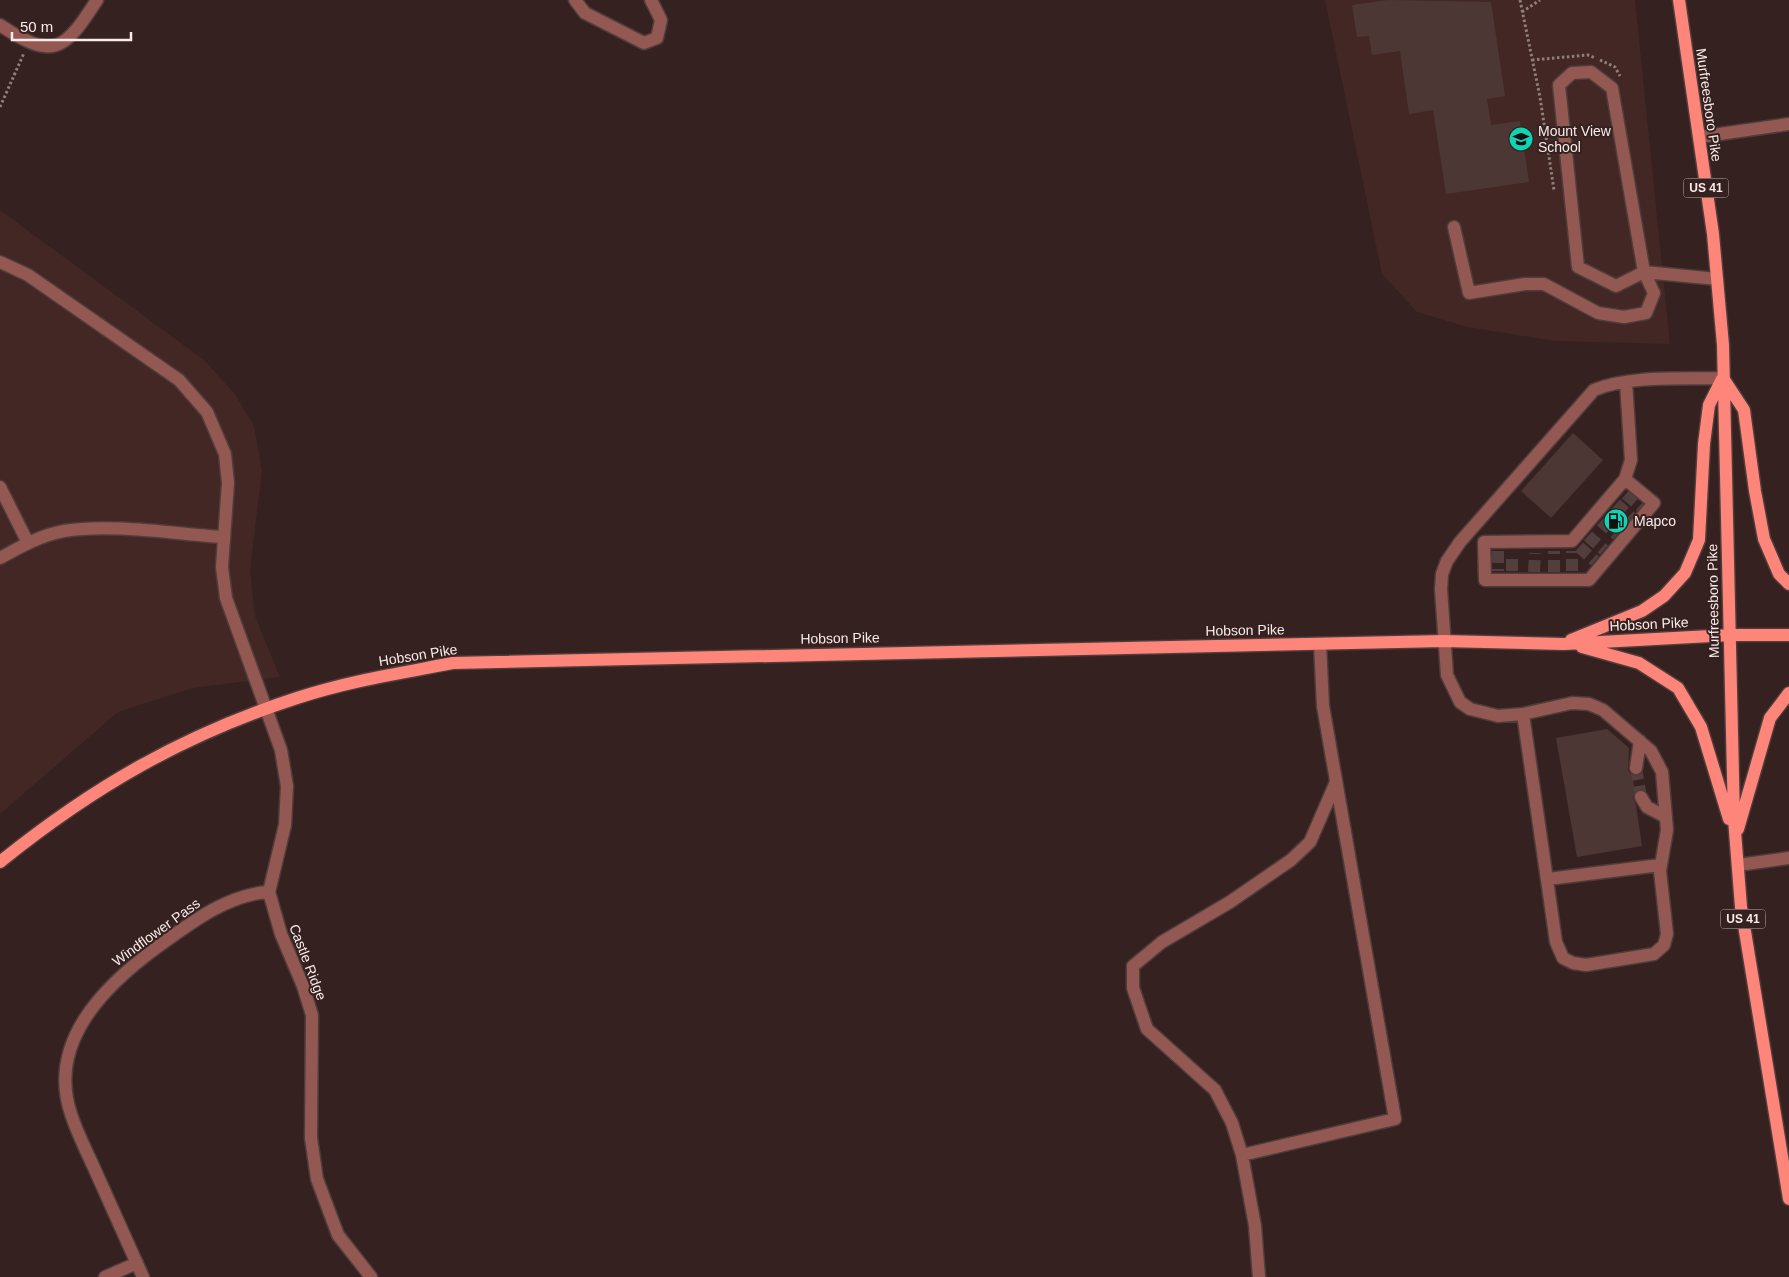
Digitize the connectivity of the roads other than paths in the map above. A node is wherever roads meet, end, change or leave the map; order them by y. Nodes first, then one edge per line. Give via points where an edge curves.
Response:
1 (97, 0) edge
2 (575, 0) edge
3 (651, 0) edge
4 (1679, 0) edge
5 (0, 26) edge
6 (1789, 124) edge
7 (1699, 137) junction
8 (1454, 227) dead end
9 (0, 262) edge
10 (1644, 272) junction
11 (1717, 279) junction
12 (1723, 378) junction
13 (1626, 382) junction
14 (0, 487) edge
15 (1623, 487) junction
16 (222, 537) junction
17 (1460, 542) junction
18 (1484, 542) junction
19 (28, 543) junction
20 (0, 558) edge
21 (1789, 584) edge
22 (1729, 635) junction
23 (1789, 635) edge
24 (1444, 641) junction
25 (1320, 644) junction
26 (1564, 644) junction
27 (1789, 693) edge
28 (266, 709) junction
29 (1523, 714) junction
30 (1640, 742) junction
31 (1636, 768) tunnel mouth
32 (1336, 782) junction
33 (1641, 797) tunnel mouth
34 (1666, 817) junction
35 (1735, 839) junction
36 (1789, 858) edge
37 (0, 862) edge
38 (1660, 865) junction
39 (1738, 865) junction
40 (1548, 879) junction
41 (269, 892) junction
42 (1242, 1155) junction
43 (1789, 1199) edge
44 (137, 1263) junction
45 (105, 1277) edge
46 (143, 1277) edge
47 (371, 1277) edge
48 (1260, 1277) edge

1 - 5 street via 67,41 44,48
2 - 3 street via 585,14 644,43 657,38 661,20
4 - 7 main road, Murfreesboro Pike / US 41
6 - 7 street
7 - 11 main road, Murfreesboro Pike / US 41
8 - 10 street via 1469,293 1544,284 1598,312 1624,317 1646,313 1654,293
9 - 16 street, Castle Ridge via 36,280 170,373 193,394 207,412 225,454 228,483
10 - 10 street via 1612,88 1591,72 1572,72 1559,85 1578,267 1616,286
10 - 11 street
11 - 12 main road, Murfreesboro Pike / US 41
12 - 13 street
12 - 21 main road via 1744,410 1764,539 1779,574
12 - 22 main road, Murfreesboro Pike / US 41
12 - 26 main road via 1709,405 1699,540 1685,573 1664,596 1642,611
13 - 15 street via 1631,460
13 - 17 street via 1607,384 1585,398
14 - 19 street
15 - 18 street via 1574,546 1498,547
15 - 18 street via 1654,504 1607,552 1589,580 1572,576 1498,576 1484,580
16 - 19 street via 94,528 64,531
16 - 28 street, Castle Ridge via 226,598
17 - 18 street
17 - 24 street via 1442,574
19 - 20 street
22 - 23 main road, Hobson Pike
22 - 26 main road, Hobson Pike
22 - 35 main road, Murfreesboro Pike / US 41
24 - 25 main road, Hobson Pike
24 - 26 main road, Hobson Pike
24 - 29 street via 1447,675 1460,702 1470,709 1498,716
25 - 28 main road, Hobson Pike via 453,663 364,679
25 - 32 street via 1323,706
26 - 35 main road via 1639,663 1678,688 1701,727
27 - 35 main road via 1770,718
28 - 37 main road, Hobson Pike via 174,747 119,777 51,821
28 - 41 street, Castle Ridge via 281,750 287,786 285,825
29 - 30 street via 1572,703 1589,704 1604,710
29 - 40 street
30 - 31 street
30 - 34 street via 1651,751 1662,772
32 - 42 street via 1395,1119
32 - 42 street via 1310,842 1291,860 1230,902 1162,942 1133,966 1133,988 1147,1029 1215,1090 1232,1123
33 - 34 street via 1647,807
34 - 38 street via 1667,830
35 - 39 main road, Murfreesboro Pike / US 41
36 - 39 street
38 - 40 street
38 - 40 street via 1667,934 1664,945 1654,954 1586,965 1563,958 1556,942
39 - 43 main road, Murfreesboro Pike / US 41 via 1741,907
41 - 44 street, Windflower Pass via 255,893 218,907 168,939 103,993 76,1033 65,1078 70,1114
41 - 47 street, Castle Ridge via 281,934 312,1015 311,1138 317,1179 338,1234
42 - 48 street
44 - 45 street
44 - 46 street, Windflower Pass

